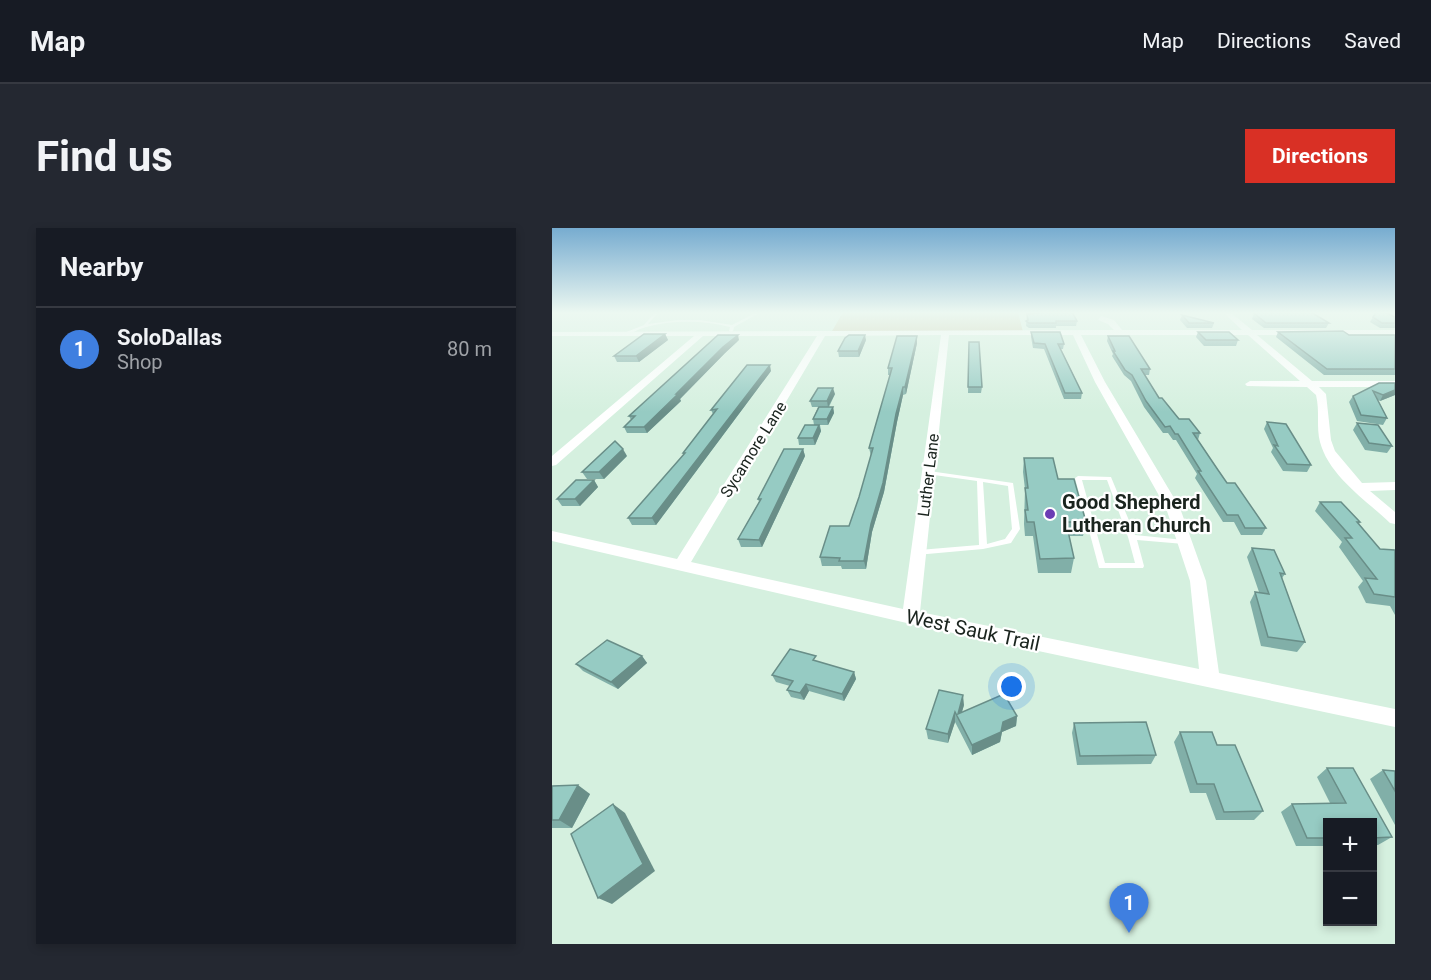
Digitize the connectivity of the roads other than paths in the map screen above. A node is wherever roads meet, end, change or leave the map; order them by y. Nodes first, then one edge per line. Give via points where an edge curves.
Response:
1 (688, 345) edge
2 (815, 345) edge
3 (943, 345) edge
4 (1082, 345) edge
5 (1265, 345) edge
6 (1250, 384) dead end
7 (1310, 384) junction
8 (1395, 384) edge
9 (552, 462) edge
10 (928, 473) junction
11 (980, 480) junction
12 (1395, 486) edge
13 (1359, 487) junction
14 (1395, 520) edge
15 (552, 536) edge
16 (1132, 537) junction
17 (1184, 542) junction
18 (983, 548) junction
19 (919, 553) junction
20 (682, 564) junction
21 (911, 617) junction
22 (1210, 679) junction
23 (1395, 717) edge

1 - 9 street
2 - 20 street, Sycamore Lane
3 - 10 street, Luther Lane
4 - 17 street via 1173,508
5 - 7 street
6 - 7 street
7 - 8 street
7 - 13 street via 1321,394 1326,410 1325,441 1334,459
10 - 11 lane
10 - 19 street, Luther Lane
11 - 18 lane
11 - 18 lane via 1011,484 1016,529 1008,541
12 - 13 street
13 - 14 street
15 - 20 street, West Sauk Trail
16 - 16 lane via 1109,478 1078,478 1102,566 1140,566
16 - 17 lane
17 - 22 street via 1198,581
18 - 19 lane
19 - 21 street, Luther Lane
20 - 21 street, West Sauk Trail
21 - 22 street, West Sauk Trail
22 - 23 street, West Sauk Trail

